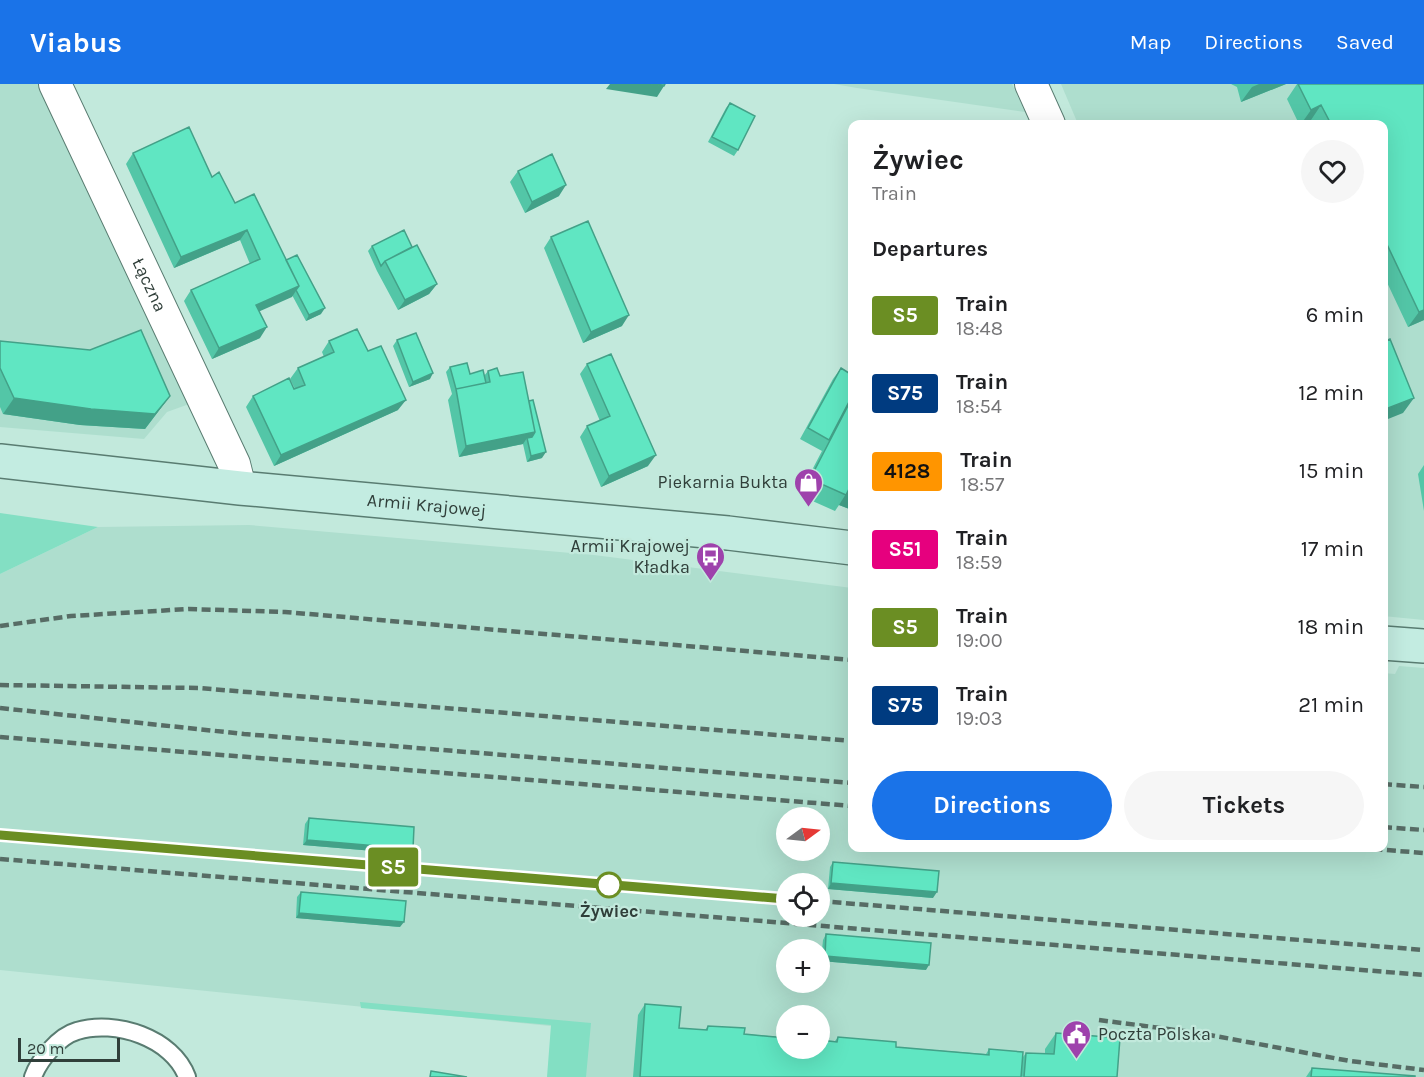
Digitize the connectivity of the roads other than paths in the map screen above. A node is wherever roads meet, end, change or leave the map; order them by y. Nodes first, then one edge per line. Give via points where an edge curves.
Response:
1 (55, 84) edge
2 (1032, 84) edge
3 (1047, 120) edge
4 (0, 461) edge
5 (240, 488) junction
6 (848, 548) edge
7 (1388, 643) edge
8 (1424, 646) edge
9 (33, 1077) edge
10 (187, 1077) edge

1 - 5 street, Łączna via 234,465
2 - 3 street
4 - 5 street, Armii Krajowej
5 - 6 street, Armii Krajowej
7 - 8 street
9 - 10 lane via 50,1051 74,1031 86,1028 111,1029 157,1042 176,1056

